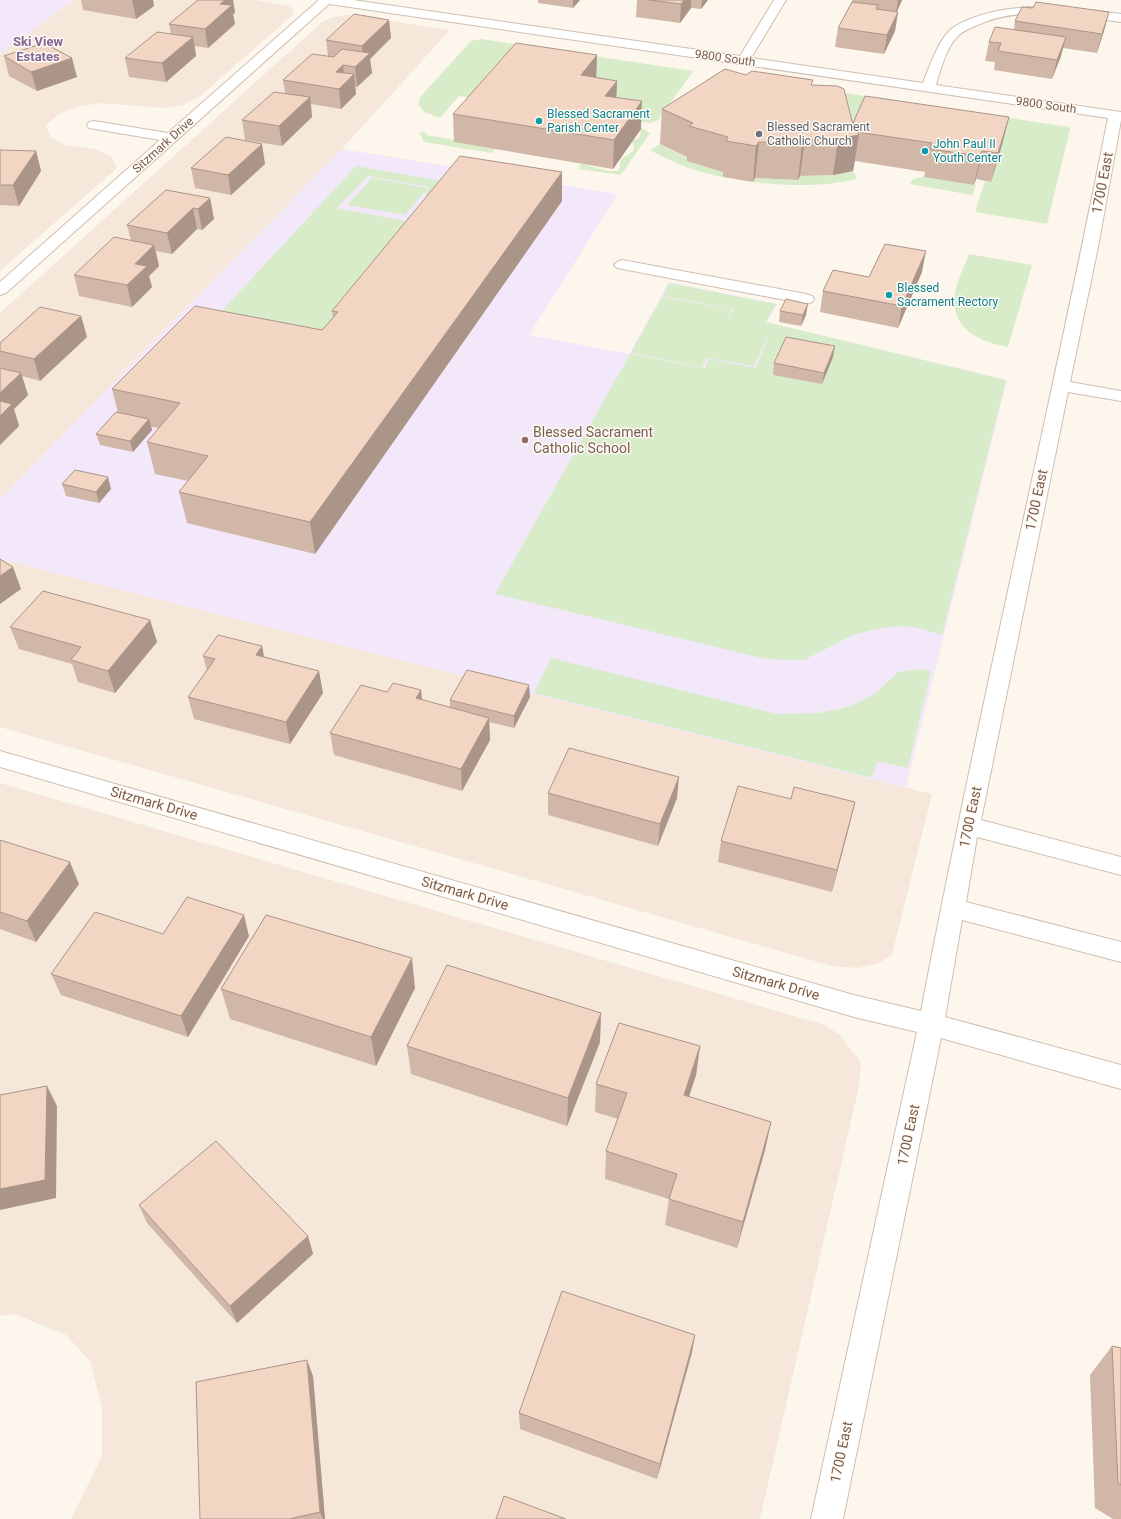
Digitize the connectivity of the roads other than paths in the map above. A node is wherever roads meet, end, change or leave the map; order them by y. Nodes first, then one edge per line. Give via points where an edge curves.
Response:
1 (328, 0) edge
2 (780, 0) edge
3 (432, 5) dead end
4 (423, 14) junction
5 (1121, 18) edge
6 (742, 61) junction
7 (928, 88) junction
8 (1118, 116) edge
9 (94, 125) dead end
10 (171, 138) junction
11 (622, 266) dead end
12 (0, 290) edge
13 (806, 299) dead end
14 (1060, 385) junction
15 (1121, 396) edge
16 (0, 759) edge
17 (968, 826) junction
18 (1121, 866) edge
19 (952, 908) junction
20 (1121, 952) edge
21 (931, 1024) junction
22 (1121, 1077) edge
23 (827, 1519) edge

1 - 4 street, 9800 South
1 - 10 street, Sitzmark Drive
2 - 6 street
3 - 4 street
4 - 6 street, 9800 South
5 - 7 street via 1054,9 1023,8 998,11 954,32 942,49
6 - 7 street, 9800 South
7 - 8 street, 9800 South
8 - 14 street, 1700 East
9 - 10 street
10 - 12 street, Sitzmark Drive
11 - 13 street
14 - 15 street
14 - 17 street, 1700 East
16 - 21 street, Sitzmark Drive via 854,1006
17 - 18 street
17 - 19 street, 1700 East
19 - 20 street
19 - 21 street, 1700 East
21 - 22 street, Sitzmark Drive
21 - 23 street, 1700 East

